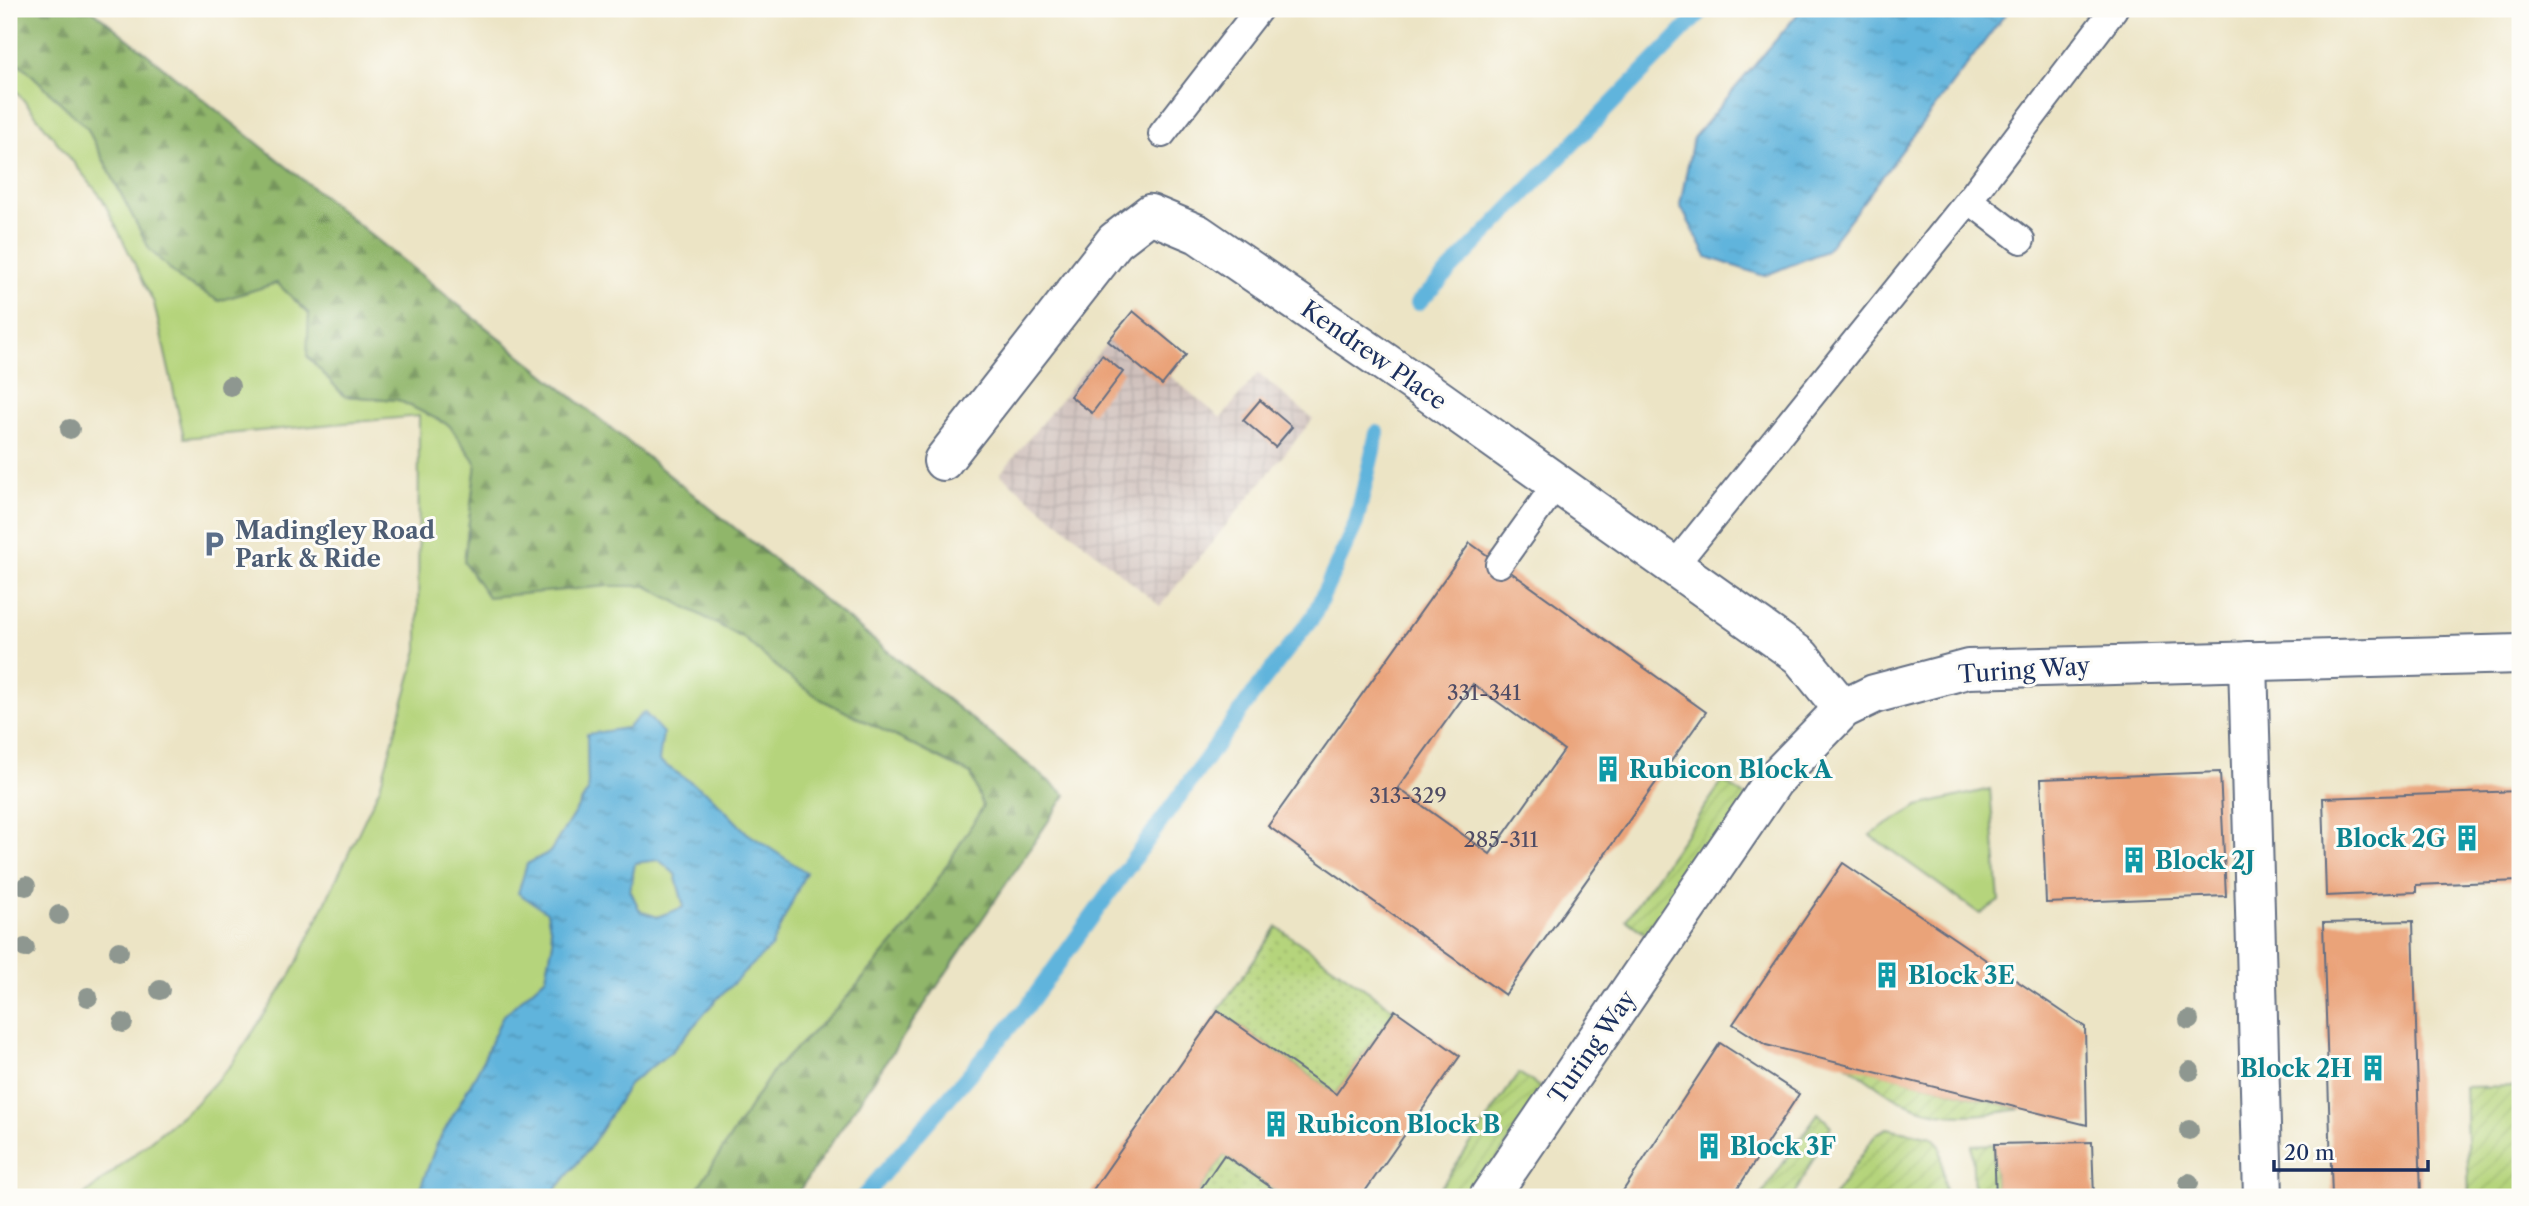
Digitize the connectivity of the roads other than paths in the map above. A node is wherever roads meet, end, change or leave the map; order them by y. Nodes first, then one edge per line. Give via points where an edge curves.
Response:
1 (1259, 9) edge
2 (2114, 9) edge
3 (1162, 134) dead end
4 (1969, 200) junction
5 (2021, 240) dead end
6 (943, 461) dead end
7 (1557, 483) junction
8 (1499, 564) dead end
9 (1674, 566) junction
10 (2520, 654) edge
11 (2248, 661) junction
12 (1843, 709) junction
13 (1489, 1197) edge
14 (2263, 1197) edge

1 - 3 lane
2 - 4 lane
4 - 5 lane
4 - 9 lane
6 - 7 street, Kendrew Place via 1115,241 1150,214 1198,234
7 - 8 lane
7 - 9 street, Kendrew Place
9 - 12 street, Kendrew Place via 1800,656
10 - 11 street, Turing Way
11 - 12 street, Turing Way via 1968,669 1874,694
11 - 14 street
12 - 13 street, Turing Way via 1774,780

